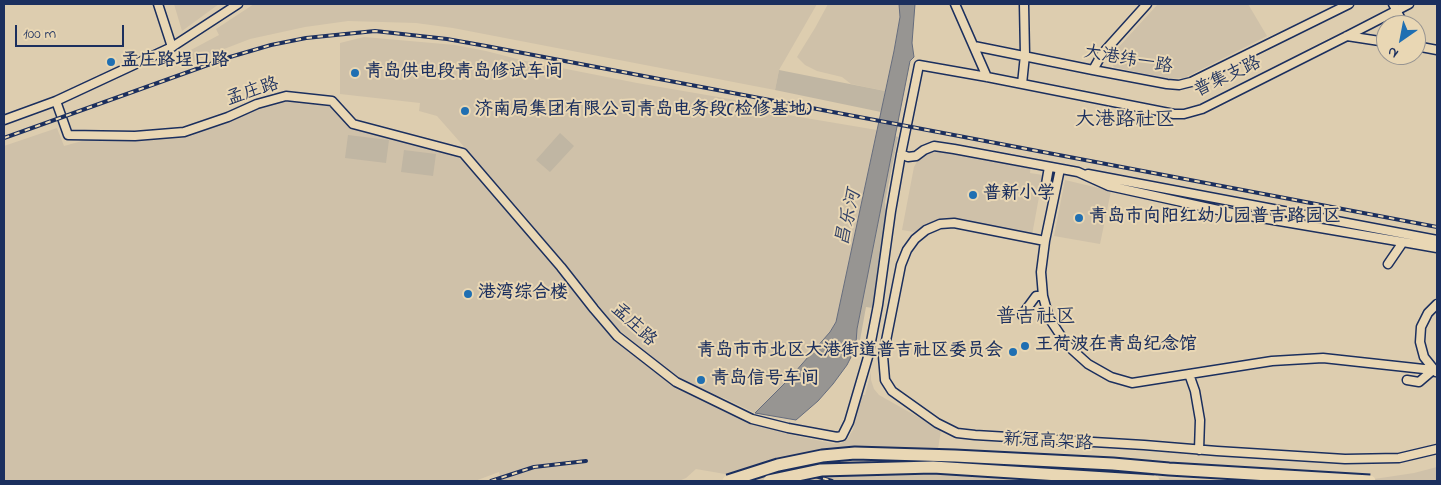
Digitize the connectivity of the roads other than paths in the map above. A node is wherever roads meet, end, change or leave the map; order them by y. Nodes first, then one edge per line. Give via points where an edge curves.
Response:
1 (158, 4) edge
2 (238, 4) edge
3 (956, 4) edge
4 (1024, 4) edge
5 (1147, 4) edge
6 (1349, 4) edge
7 (1409, 4) edge
8 (1395, 7) edge
9 (1347, 36) junction
10 (1376, 40) edge
11 (974, 46) junction
12 (172, 48) junction
13 (1025, 55) junction
14 (1093, 70) junction
15 (987, 77) junction
16 (1022, 84) junction
17 (56, 101) junction
18 (4, 120) edge
19 (901, 154) junction
20 (1049, 167) junction
21 (1060, 169) junction
22 (1078, 172) junction
23 (1045, 190) dead end
24 (1437, 240) edge
25 (1045, 241) junction
26 (1403, 242) junction
27 (1437, 248) edge
28 (1388, 264) dead end
29 (1043, 296) junction
30 (1437, 304) edge
31 (1022, 315) dead end
32 (1435, 372) edge
33 (1189, 374) junction
34 (1407, 380) dead end
35 (1437, 449) edge
36 (1199, 450) junction
37 (728, 481) edge
38 (769, 481) edge
39 (1154, 481) edge
40 (1370, 481) edge

1 - 12 street
2 - 12 street
3 - 11 street
4 - 13 street
5 - 14 street via 1102,54
6 - 14 street, 大港纬一路 via 1179,85
7 - 8 street
8 - 9 street
9 - 10 street
9 - 16 street, 普集支路 via 1184,114
11 - 13 street, 大港纬一路
11 - 15 street
12 - 17 street
13 - 14 street, 大港纬一路
13 - 16 street
15 - 16 street, 普集支路
15 - 19 street, 孟庄路 via 919,66
17 - 18 street
17 - 19 street, 孟庄路 via 68,135 135,136 184,132 286,96 332,101 353,124 463,153 618,336 676,382 752,419 837,437 842,436 849,422 868,356
19 - 20 street via 916,156 934,146
20 - 21 street
20 - 23 street
21 - 22 street
21 - 25 street
22 - 24 street
22 - 26 street via 1109,186 1222,211
25 - 29 street via 1041,272
25 - 36 street via 954,223 940,224 915,239 906,250 901,265 883,356 888,387 937,423 958,433
26 - 27 street
26 - 28 street
29 - 31 street via 1036,296
29 - 33 street via 1049,318 1067,345 1088,364 1111,377 1132,383
30 - 32 street via 1421,327 1420,342 1424,357
32 - 33 street via 1323,358 1272,361
32 - 34 street via 1419,382
33 - 36 street via 1200,420
35 - 36 street via 1399,458 1344,459
37 - 40 highway, 新冠高架路, bridge via 778,465 855,453 1113,464
38 - 39 highway, 新冠高架路, bridge via 821,470 933,467

